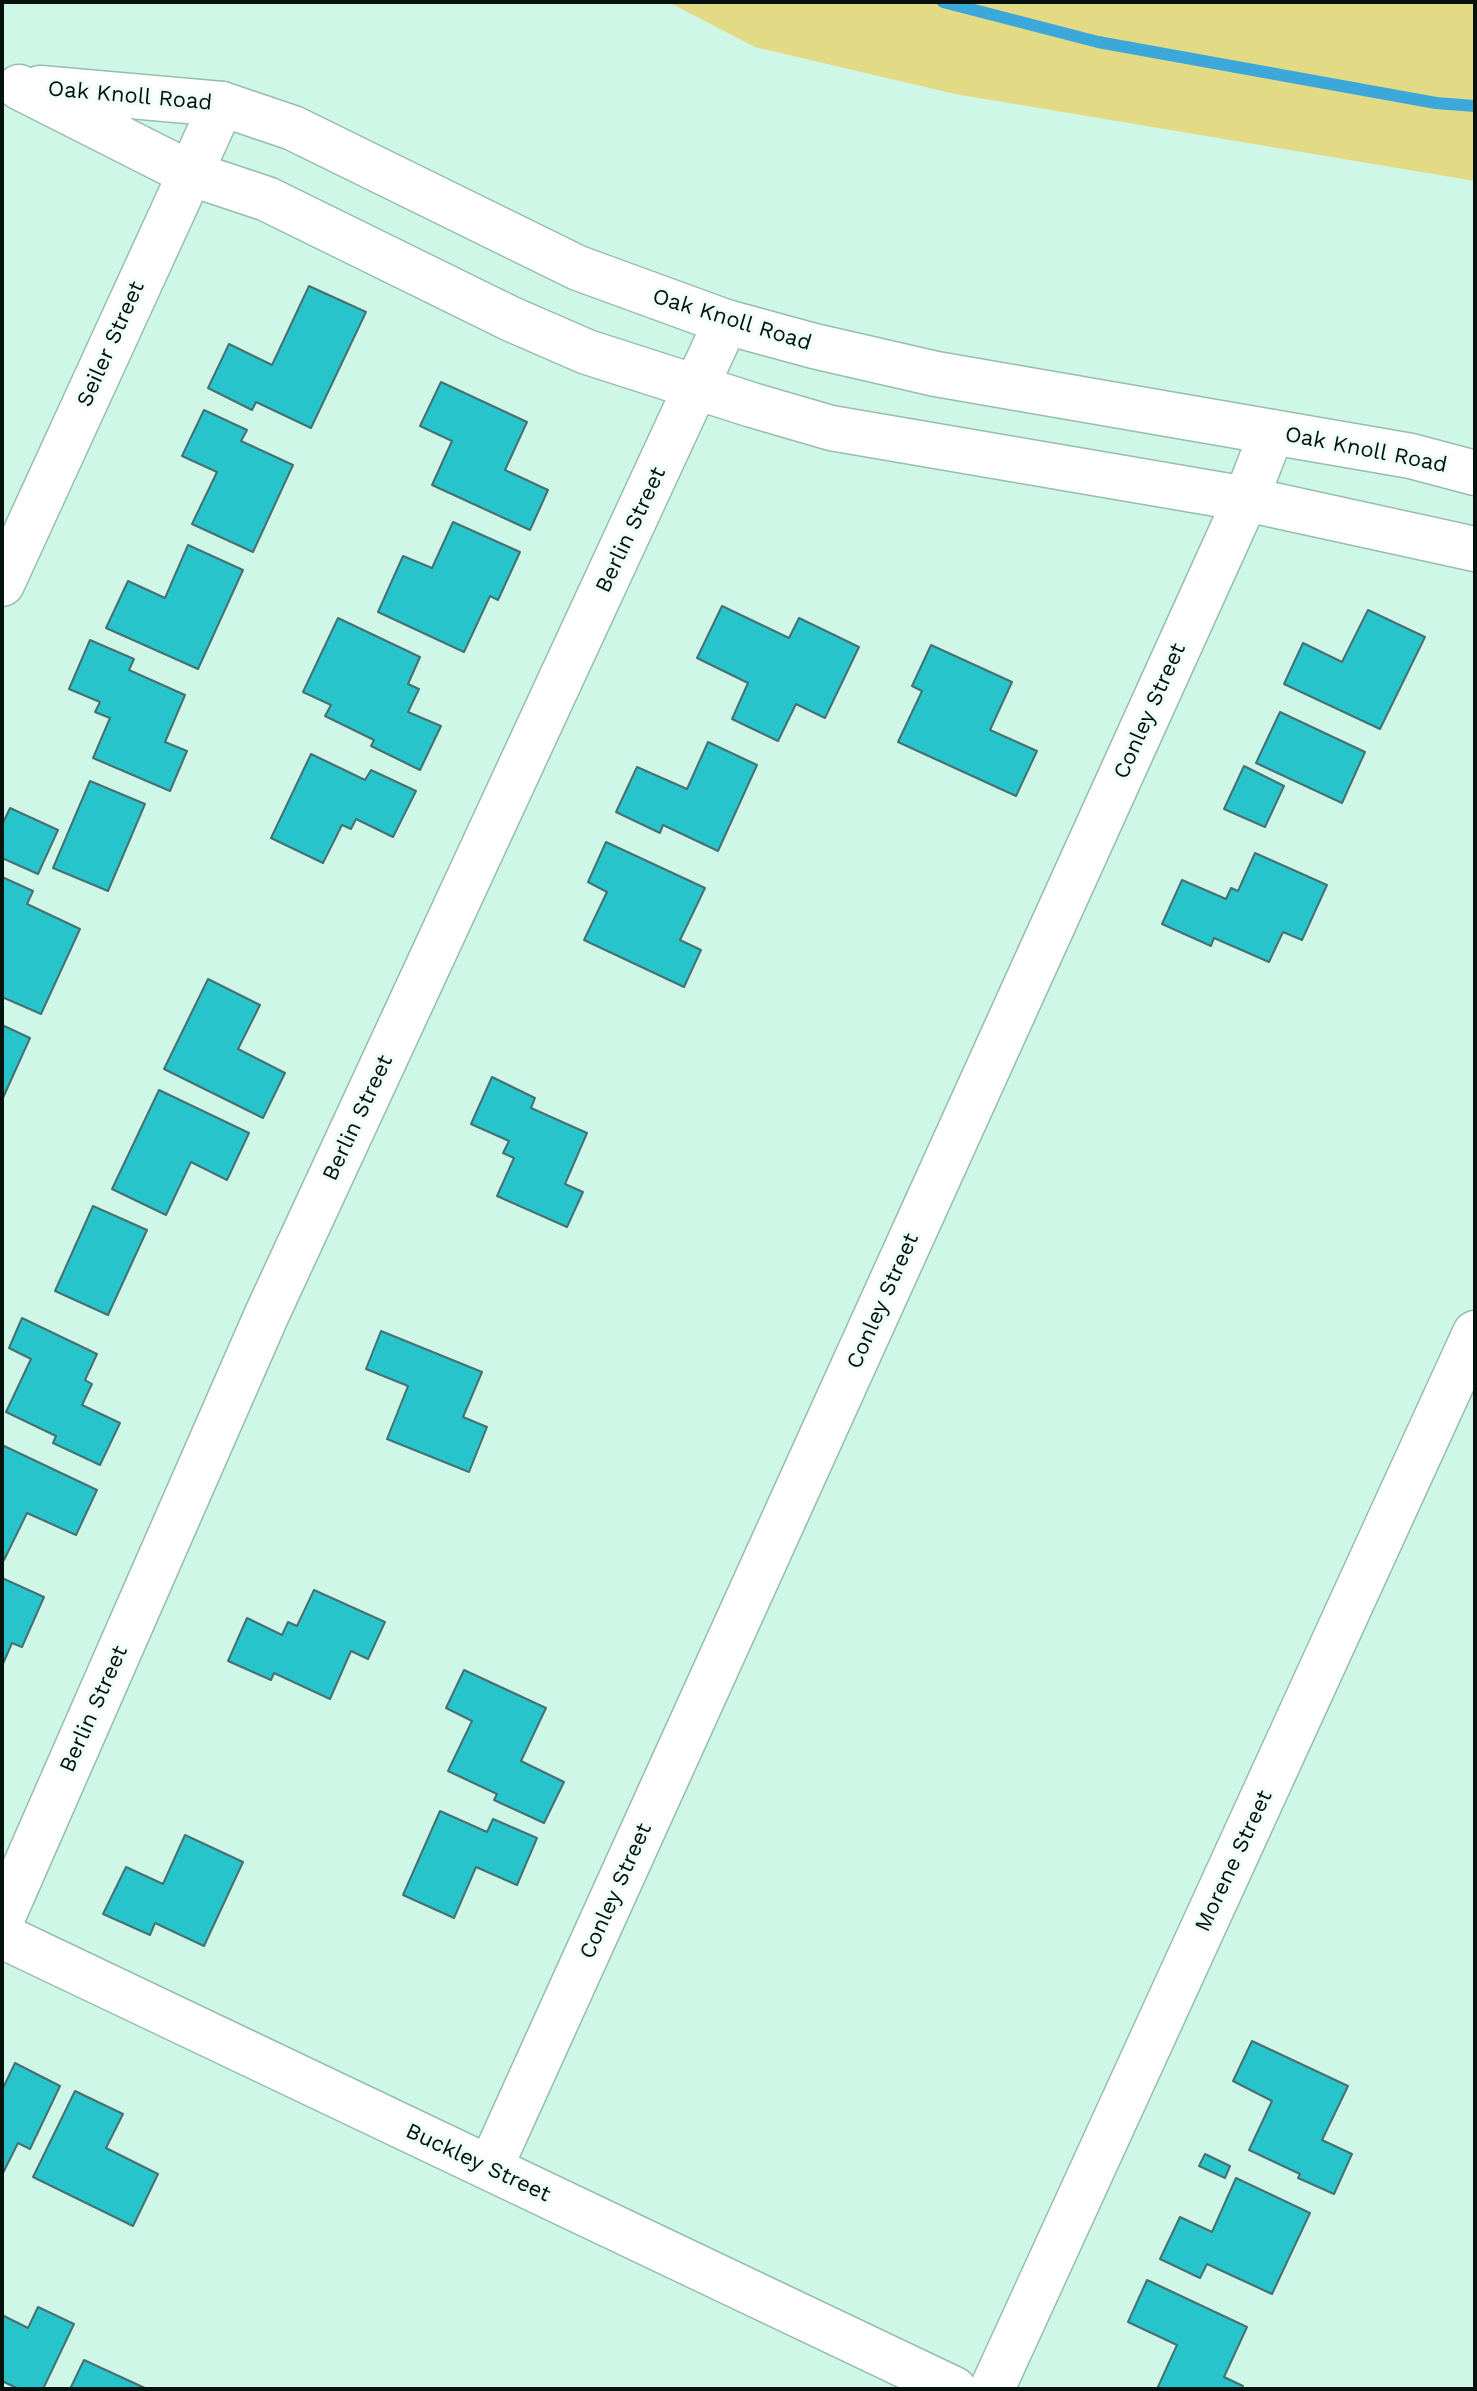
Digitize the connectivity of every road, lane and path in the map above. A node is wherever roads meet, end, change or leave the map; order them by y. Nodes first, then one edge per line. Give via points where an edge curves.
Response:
1 (222, 104) junction
2 (189, 173) junction
3 (726, 322) junction
4 (697, 387) junction
5 (1272, 432) junction
6 (1475, 473) edge
7 (1246, 499) junction
8 (1475, 549) edge
9 (2, 584) edge
10 (1475, 1333) edge
11 (2, 1919) edge
12 (2, 1936) edge
13 (490, 2168) junction
14 (954, 2389) edge
15 (992, 2389) edge

1 - 2 street, Seiler Street
1 - 2 street, Oak Knoll Road via 19,87
1 - 3 street, Oak Knoll Road via 293,128 578,268
2 - 4 street via 267,199 587,352
2 - 9 street, Seiler Street
3 - 4 street, Berlin Street
3 - 5 street, Oak Knoll Road via 936,374
4 - 7 street via 831,428
4 - 11 street, Berlin Street via 267,1314
5 - 6 street, Oak Knoll Road
5 - 7 street, Conley Street
7 - 8 street
7 - 13 street, Conley Street
10 - 15 street, Morene Street
12 - 13 street, Buckley Street
13 - 14 street, Buckley Street

